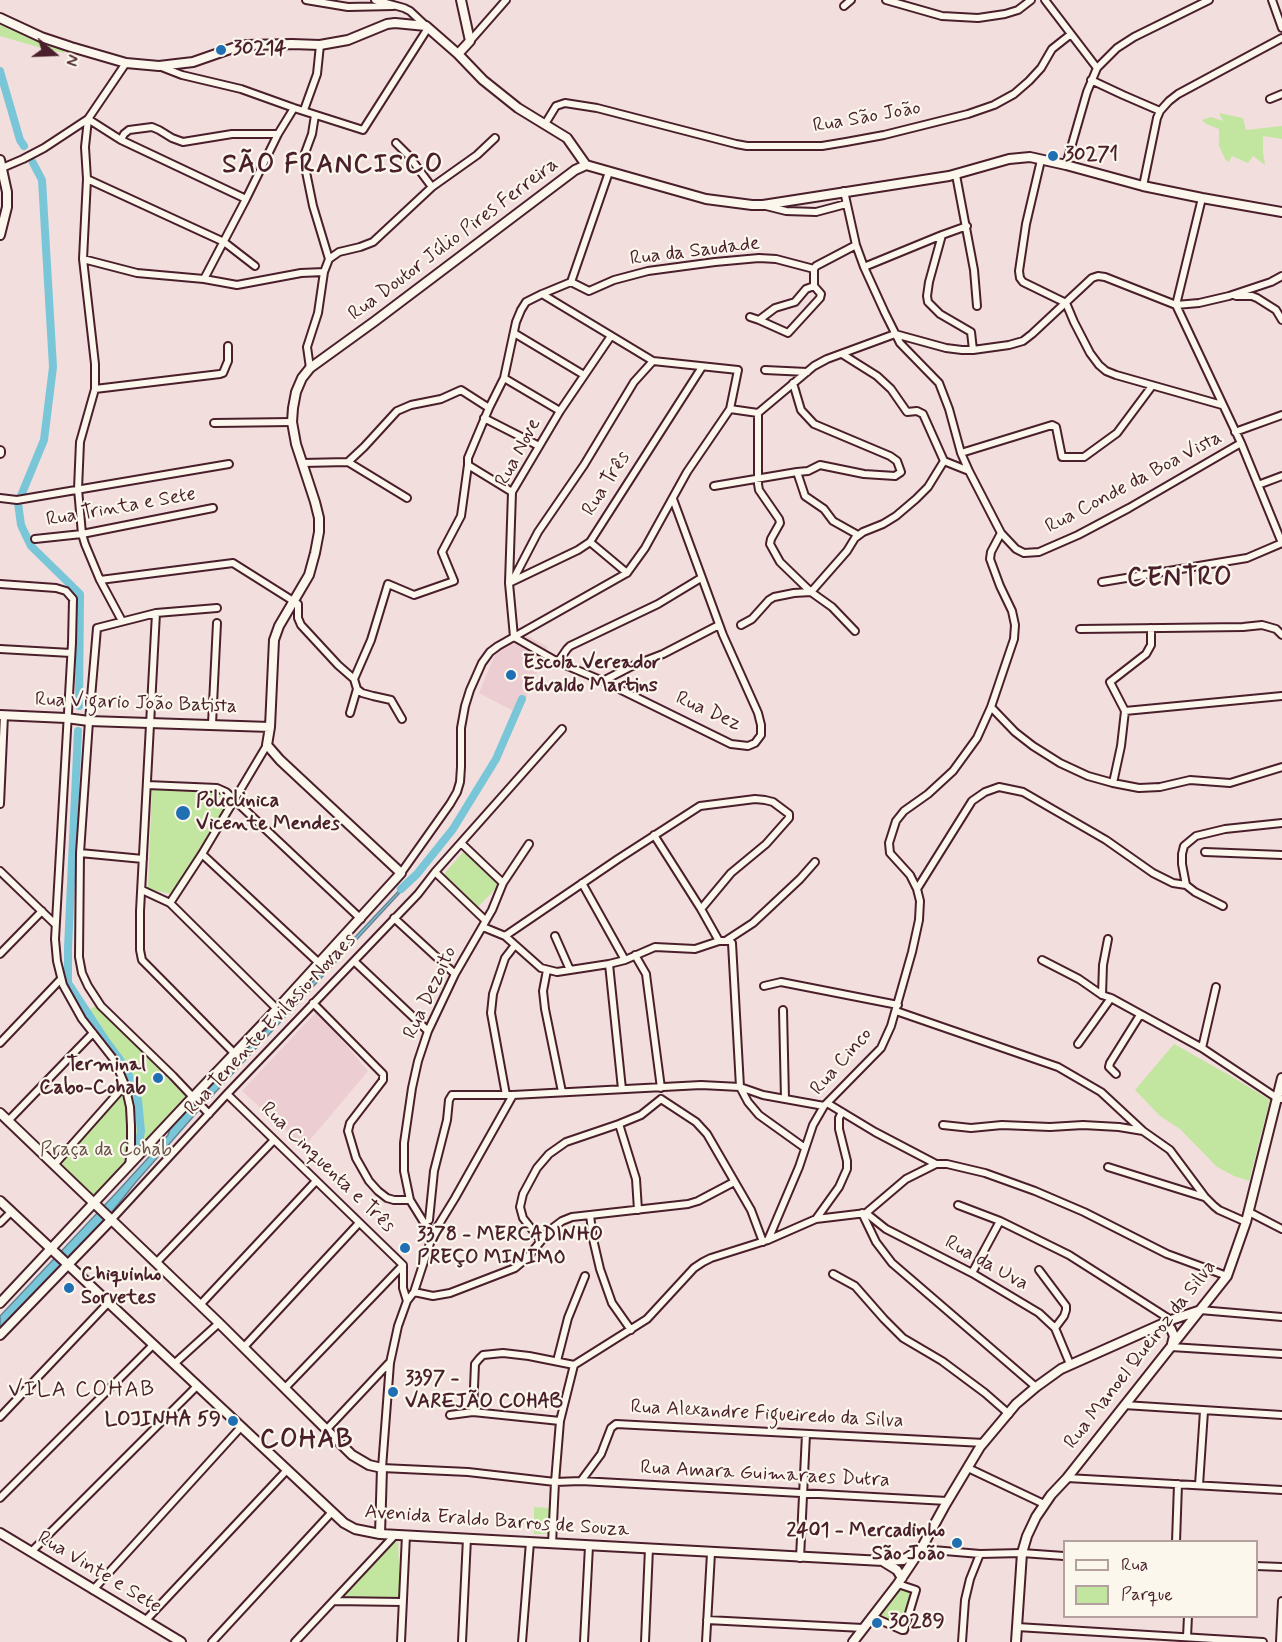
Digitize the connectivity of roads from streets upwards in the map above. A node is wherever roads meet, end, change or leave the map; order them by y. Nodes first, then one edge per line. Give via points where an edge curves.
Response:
1 (306, 0) edge
2 (375, 0) edge
3 (461, 0) edge
4 (506, 0) edge
5 (851, 0) edge
6 (886, 0) edge
7 (1031, 0) edge
8 (1045, 0) edge
9 (1272, 0) edge
10 (1204, 1) edge
11 (393, 6) junction
12 (844, 6) dead end
13 (0, 18) edge
14 (427, 27) junction
15 (1282, 28) edge
16 (1071, 34) junction
17 (1282, 38) edge
18 (470, 41) junction
19 (320, 45) junction
20 (458, 54) junction
21 (126, 63) junction
22 (159, 66) junction
23 (1097, 68) junction
24 (1091, 80) junction
25 (1282, 94) edge
26 (1269, 99) dead end
27 (294, 108) junction
28 (304, 111) junction
29 (1160, 111) junction
30 (315, 115) junction
31 (88, 119) junction
32 (545, 124) junction
33 (278, 134) junction
34 (495, 138) dead end
35 (121, 140) junction
36 (396, 143) dead end
37 (1041, 159) junction
38 (1, 164) edge
39 (586, 165) junction
40 (1066, 165) junction
41 (609, 172) junction
42 (956, 174) junction
43 (87, 179) junction
44 (1143, 186) junction
45 (432, 187) junction
46 (844, 191) junction
47 (1202, 198) junction
48 (246, 199) junction
49 (846, 204) junction
50 (763, 205) junction
51 (1282, 212) edge
52 (967, 226) junction
53 (0, 235) edge
54 (942, 235) junction
55 (224, 242) junction
56 (856, 245) junction
57 (83, 259) junction
58 (328, 259) junction
59 (255, 266) dead end
60 (864, 267) junction
61 (814, 269) junction
62 (324, 272) junction
63 (1282, 276) edge
64 (204, 279) junction
65 (571, 282) junction
66 (814, 286) junction
67 (542, 294) junction
68 (1229, 296) junction
69 (1066, 303) junction
70 (1176, 305) junction
71 (977, 306) dead end
72 (750, 317) dead end
73 (759, 320) junction
74 (1282, 320) edge
75 (514, 333) junction
76 (895, 334) junction
77 (610, 336) junction
78 (228, 346) dead end
79 (973, 350) junction
80 (842, 354) junction
81 (653, 361) junction
82 (702, 367) junction
83 (309, 368) junction
84 (765, 370) dead end
85 (808, 372) junction
86 (584, 375) junction
87 (504, 378) junction
88 (793, 383) junction
89 (1152, 386) junction
90 (95, 389) junction
91 (1222, 405) junction
92 (489, 408) junction
93 (730, 409) junction
94 (560, 411) junction
95 (758, 413) junction
96 (1282, 415) edge
97 (484, 418) junction
98 (292, 422) junction
99 (214, 423) dead end
100 (1235, 432) junction
101 (1240, 443) junction
102 (539, 446) junction
103 (961, 453) junction
104 (944, 461) junction
105 (348, 462) junction
106 (302, 463) junction
107 (229, 464) dead end
108 (468, 465) junction
109 (969, 471) junction
110 (797, 472) junction
111 (1282, 476) edge
112 (757, 479) junction
113 (1258, 485) junction
114 (714, 486) dead end
115 (78, 489) junction
116 (512, 492) junction
117 (0, 498) edge
118 (407, 498) dead end
119 (673, 499) junction
120 (213, 508) dead end
121 (1001, 533) junction
122 (82, 534) junction
123 (858, 535) junction
124 (35, 540) dead end
125 (590, 542) junction
126 (1282, 543) edge
127 (627, 573) junction
128 (701, 578) junction
129 (100, 580) junction
130 (511, 581) junction
131 (1102, 582) dead end
132 (0, 584) edge
133 (811, 592) junction
134 (294, 601) junction
135 (217, 608) dead end
136 (156, 613) junction
137 (122, 621) junction
138 (217, 623) dead end
139 (741, 625) dead end
140 (719, 626) junction
141 (1151, 628) junction
142 (1080, 629) dead end
143 (855, 631) dead end
144 (1282, 635) edge
145 (514, 637) junction
146 (0, 649) edge
147 (71, 653) junction
148 (558, 662) junction
149 (354, 679) junction
150 (603, 681) junction
151 (357, 689) junction
152 (1282, 696) edge
153 (991, 707) junction
154 (1125, 711) junction
155 (350, 713) dead end
156 (2, 715) edge
157 (66, 718) junction
158 (402, 719) dead end
159 (89, 721) junction
160 (150, 723) junction
161 (212, 724) junction
162 (270, 726) junction
163 (561, 729) dead end
164 (267, 745) junction
165 (1282, 767) edge
166 (1, 775) edge
167 (1113, 783) junction
168 (147, 785) junction
169 (234, 799) junction
170 (0, 804) edge
171 (1282, 823) edge
172 (654, 835) junction
173 (461, 843) junction
174 (529, 844) dead end
175 (1205, 852) dead end
176 (80, 853) junction
177 (202, 854) junction
178 (1282, 855) edge
179 (143, 859) junction
180 (815, 862) dead end
181 (0, 871) edge
182 (435, 872) junction
183 (401, 873) junction
184 (503, 883) junction
185 (582, 883) junction
186 (1186, 885) junction
187 (917, 889) junction
188 (142, 890) junction
189 (170, 903) junction
190 (1223, 906) dead end
191 (701, 909) junction
192 (42, 911) junction
193 (394, 918) junction
194 (361, 919) junction
195 (55, 924) junction
196 (484, 924) junction
197 (505, 936) junction
198 (555, 936) dead end
199 (1108, 939) dead end
200 (729, 940) junction
201 (719, 941) junction
202 (515, 945) junction
203 (0, 954) edge
204 (635, 955) junction
205 (625, 960) junction
206 (1042, 960) dead end
207 (354, 961) junction
208 (319, 963) junction
209 (609, 964) junction
210 (547, 970) junction
211 (570, 970) junction
212 (455, 974) junction
213 (61, 979) junction
214 (764, 986) dead end
215 (1216, 987) dead end
216 (1102, 995) junction
217 (1111, 998) junction
218 (313, 1003) junction
219 (897, 1008) junction
220 (277, 1009) junction
221 (783, 1010) dead end
222 (1140, 1015) junction
223 (428, 1032) junction
224 (93, 1033) junction
225 (0, 1043) edge
226 (1078, 1044) dead end
227 (1202, 1048) junction
228 (234, 1053) junction
229 (1116, 1074) dead end
230 (1282, 1078) edge
231 (125, 1085) junction
232 (740, 1087) junction
233 (660, 1088) junction
234 (622, 1089) junction
235 (561, 1092) junction
236 (227, 1094) junction
237 (506, 1095) junction
238 (513, 1095) junction
239 (194, 1098) junction
240 (1280, 1098) edge
241 (662, 1099) junction
242 (785, 1099) junction
243 (826, 1105) junction
244 (842, 1112) junction
245 (0, 1113) edge
246 (209, 1114) junction
247 (8, 1121) junction
248 (619, 1124) junction
249 (944, 1125) dead end
250 (1143, 1131) junction
251 (274, 1140) junction
252 (805, 1148) junction
253 (936, 1164) junction
254 (54, 1165) junction
255 (129, 1167) junction
256 (1108, 1167) dead end
257 (316, 1181) junction
258 (734, 1182) junction
259 (1205, 1197) junction
260 (410, 1200) junction
261 (0, 1201) edge
262 (958, 1205) dead end
263 (97, 1206) junction
264 (638, 1210) junction
265 (11, 1212) junction
266 (1249, 1212) junction
267 (864, 1213) junction
268 (590, 1215) junction
269 (109, 1219) junction
270 (816, 1219) junction
271 (429, 1220) dead end
272 (1000, 1221) junction
273 (1246, 1221) junction
274 (0, 1223) edge
275 (359, 1223) junction
276 (1282, 1229) edge
277 (433, 1234) junction
278 (541, 1241) junction
279 (765, 1241) junction
280 (54, 1252) junction
281 (156, 1263) junction
282 (66, 1264) junction
283 (403, 1265) junction
284 (1039, 1270) dead end
285 (972, 1273) junction
286 (833, 1274) dead end
287 (585, 1276) dead end
288 (1227, 1276) junction
289 (414, 1293) junction
290 (407, 1301) junction
291 (0, 1303) edge
292 (108, 1303) junction
293 (200, 1305) junction
294 (1200, 1310) junction
295 (1282, 1317) edge
296 (1167, 1322) junction
297 (219, 1323) junction
298 (1055, 1328) junction
299 (631, 1330) junction
300 (0, 1335) edge
301 (153, 1345) junction
302 (244, 1347) junction
303 (1171, 1347) junction
304 (1282, 1354) edge
305 (557, 1361) junction
306 (390, 1362) junction
307 (174, 1364) junction
308 (1070, 1364) junction
309 (574, 1365) junction
310 (197, 1386) junction
311 (1036, 1387) junction
312 (285, 1388) junction
313 (1124, 1405) junction
314 (1203, 1411) junction
315 (473, 1412) junction
316 (1009, 1414) junction
317 (450, 1415) dead end
318 (1282, 1415) edge
319 (0, 1417) edge
320 (560, 1421) junction
321 (241, 1427) junction
322 (327, 1429) junction
323 (806, 1434) junction
324 (984, 1443) junction
325 (382, 1468) junction
326 (968, 1468) junction
327 (287, 1470) junction
328 (1067, 1478) junction
329 (581, 1481) junction
330 (555, 1482) junction
331 (1178, 1485) junction
332 (1199, 1485) junction
333 (1282, 1490) edge
334 (803, 1493) junction
335 (0, 1498) edge
336 (947, 1501) junction
337 (1044, 1504) junction
338 (332, 1512) junction
339 (0, 1533) edge
340 (380, 1534) junction
341 (395, 1535) junction
342 (406, 1535) junction
343 (467, 1538) junction
344 (1176, 1540) edge
345 (530, 1542) junction
346 (552, 1544) junction
347 (589, 1546) junction
348 (649, 1548) junction
349 (921, 1549) junction
350 (32, 1551) junction
351 (711, 1552) junction
352 (1022, 1553) junction
353 (980, 1554) junction
354 (1063, 1556) edge
355 (800, 1558) junction
356 (883, 1561) junction
357 (1258, 1566) edge
358 (1282, 1567) edge
359 (900, 1581) junction
360 (93, 1590) junction
361 (334, 1601) junction
362 (1282, 1601) edge
363 (402, 1602) junction
364 (873, 1617) junction
365 (1188, 1618) edge
366 (146, 1620) junction
367 (707, 1620) junction
368 (1017, 1627) junction
369 (863, 1628) junction
370 (1187, 1637) junction
371 (1174, 1639) edge
372 (181, 1642) edge
373 (212, 1642) edge
374 (295, 1642) edge
375 (401, 1642) edge
376 (462, 1642) edge
377 (522, 1642) edge
378 (584, 1642) edge
379 (645, 1642) edge
380 (706, 1642) edge
381 (853, 1642) edge
382 (962, 1642) edge
383 (1016, 1642) edge
384 (1263, 1642) edge
385 (1280, 1642) edge

1 - 11 street via 348,7
2 - 11 street
3 - 18 street
4 - 18 street
5 - 12 street
6 - 7 street via 927,13 958,17 993,17 1018,10
8 - 16 street
9 - 15 street
10 - 23 street via 1134,37
11 - 14 street via 410,11
13 - 21 street via 51,40
14 - 19 street via 387,24 348,40
14 - 20 street
14 - 30 street via 363,130
16 - 23 street
16 - 32 street, Rua São João via 1052,49 1029,81 994,105 846,142 822,146 747,146 565,103 556,106
17 - 29 street via 1178,94
18 - 20 street
19 - 22 street via 247,45 193,62
19 - 28 street via 317,74
20 - 32 street via 483,80
21 - 22 street
21 - 31 street
22 - 27 street
23 - 24 street
24 - 29 street
24 - 40 street
25 - 26 street
27 - 28 street
27 - 33 street
28 - 30 street
29 - 44 street
30 - 58 street via 304,162
31 - 35 street
31 - 38 street via 23,159
31 - 43 street
32 - 39 street via 567,138
33 - 35 street via 232,134 183,142 152,128 127,131
33 - 48 street
34 - 45 street
35 - 48 street
36 - 45 street
37 - 40 street, Rua Doutor Júlio Pires Ferreira
37 - 42 street, Rua Doutor Júlio Pires Ferreira via 1009,159
37 - 69 street via 1029,206 1020,278
38 - 53 street via 7,207
39 - 41 street, Rua Doutor Júlio Pires Ferreira
39 - 83 street, Rua Doutor Júlio Pires Ferreira
40 - 44 street, Rua Doutor Júlio Pires Ferreira
41 - 50 street, Rua Doutor Júlio Pires Ferreira via 706,199
41 - 65 street
42 - 46 street, Rua Doutor Júlio Pires Ferreira
42 - 52 street
43 - 55 street
43 - 57 street
44 - 47 street, Rua Doutor Júlio Pires Ferreira
45 - 58 street via 373,242
46 - 49 street, Rua Conde da Boa Vista
46 - 50 street, Rua Doutor Júlio Pires Ferreira
47 - 51 street, Rua Doutor Júlio Pires Ferreira
47 - 70 street
48 - 55 street
49 - 50 street via 816,212
49 - 56 street, Rua Conde da Boa Vista
52 - 54 street
52 - 71 street
54 - 60 street
54 - 79 street via 929,282 928,302 971,332
55 - 59 street
55 - 64 street
56 - 60 street, Rua Conde da Boa Vista
56 - 61 street
57 - 64 street via 137,273
57 - 90 street
58 - 62 street
60 - 76 street, Rua Conde da Boa Vista
61 - 65 street, Rua da Saudade via 759,258 648,272 589,291
61 - 66 street
62 - 64 street via 237,285
62 - 83 street via 307,349
63 - 68 street
65 - 67 street
66 - 73 street via 795,302 775,308
66 - 73 street via 820,298 788,333
67 - 75 street via 526,302
67 - 77 street
68 - 70 street
68 - 74 street via 1252,296 1276,310
69 - 70 street via 1098,276
69 - 79 street via 1023,340
69 - 89 street via 1099,365 1116,375
70 - 91 street
72 - 73 street
75 - 86 street
75 - 87 street
76 - 79 street via 946,348
76 - 80 street
76 - 103 street, Rua Conde da Boa Vista via 939,383
77 - 81 street
77 - 86 street, Rua Nove
78 - 90 street via 228,362 220,374
80 - 85 street
80 - 104 street via 877,376 907,412 923,414
81 - 82 street
81 - 130 street via 634,382
82 - 93 street via 738,370
82 - 125 street, Rua Três
83 - 98 street, Rua Doutor Júlio Pires Ferreira via 296,392
84 - 85 street
85 - 88 street
86 - 94 street, Rua Nove
87 - 92 street
87 - 94 street
88 - 95 street
88 - 110 street via 801,410 814,424 890,456 901,472 895,476 864,474 820,465
89 - 91 street
89 - 103 street via 1117,433 1084,457 1062,457 1056,427 1052,425
90 - 115 street via 80,442
91 - 100 street
92 - 97 street
92 - 105 street via 461,390 411,405 397,411
93 - 95 street
93 - 119 street
94 - 102 street, Rua Nove
95 - 112 street
96 - 100 street, Rua Conde da Boa Vista
97 - 102 street
97 - 108 street
98 - 99 street
98 - 106 street, Rua Doutor Júlio Pires Ferreira
100 - 101 street
101 - 113 street
101 - 121 street, Rua Conde da Boa Vista via 1129,508 1039,552 1016,549
102 - 116 street, Rua Nove
103 - 109 street, Rua Conde da Boa Vista
104 - 109 street
104 - 123 street via 928,487 896,516
105 - 106 street
105 - 118 street
106 - 134 street, Rua Doutor Júlio Pires Ferreira via 319,518 319,532 309,575
107 - 115 street
108 - 116 street
108 - 149 street via 461,516 442,552 454,581 414,595 388,584
109 - 121 street, Rua Conde da Boa Vista
110 - 112 street
110 - 123 street via 805,496 825,509 833,521
111 - 113 street
112 - 114 street
112 - 133 street via 759,490 779,519 770,544 780,562
113 - 126 street
115 - 117 street via 20,499
115 - 122 street
116 - 130 street, Rua Nove
119 - 127 street
119 - 128 street
120 - 122 street, Rua Trinta e Sete
121 - 153 street via 990,559 1015,625
122 - 124 street, Rua Trinta e Sete
122 - 129 street
123 - 133 street
125 - 127 street
125 - 130 street, Rua Três
126 - 131 street via 1247,558
127 - 145 street
128 - 140 street
128 - 148 street via 658,604 570,646
129 - 134 street via 233,563
129 - 137 street
130 - 145 street, Rua Nove
132 - 147 street via 66,591 74,603
133 - 139 street via 774,597
133 - 143 street
134 - 149 street via 299,605 301,625
134 - 162 street, Rua Doutor Júlio Pires Ferreira via 274,640
135 - 136 street
136 - 137 street
136 - 160 street
137 - 159 street via 98,628
138 - 161 street
140 - 150 street
140 - 150 street, Rua Dez via 758,713 761,725 755,743 731,744
141 - 142 street
141 - 144 street via 1262,626 1276,629
141 - 154 street via 1151,645 1146,654 1110,682
145 - 148 street, Rua Dez
145 - 183 street via 490,652 482,663 465,706 457,792
146 - 147 street
147 - 157 street
148 - 150 street, Rua Dez
149 - 151 street
151 - 155 street
151 - 158 street via 391,700
152 - 154 street
153 - 167 street via 1015,732 1050,757 1088,776
153 - 187 street via 977,738 952,771 904,812 891,832 890,853
154 - 167 street
156 - 157 street, Rua Vigario João Batista
156 - 166 street
157 - 159 street, Rua Vigario João Batista
157 - 195 street
159 - 160 street, Rua Vigario João Batista
159 - 176 street
160 - 161 street, Rua Vigario João Batista
160 - 168 street
161 - 162 street, Rua Vigario João Batista
162 - 164 street
163 - 173 street, Rua Tenente Evilasio Novaes
164 - 169 street
164 - 183 street
165 - 167 street via 1230,783 1190,780 1139,788
166 - 170 street
168 - 169 street via 217,788
168 - 179 street
169 - 177 street
169 - 194 street
171 - 186 street via 1196,836 1184,846 1182,854
172 - 185 street
172 - 191 street
172 - 191 street via 692,809 708,804 765,800 789,814 766,844 731,873
173 - 182 street, Rua Tenente Evilasio Novaes
173 - 184 street
174 - 184 street, Rua Dezoito
175 - 178 street
176 - 179 street
176 - 239 street via 79,957 88,987 101,1006
177 - 189 street
177 - 208 street
179 - 188 street
180 - 200 street via 753,923
181 - 192 street
182 - 193 street, Rua Tenente Evilasio Novaes
182 - 196 street
183 - 194 street
184 - 196 street, Rua Dezoito
185 - 197 street
185 - 205 street
186 - 187 street via 1153,873 1106,840 1023,792 999,786 972,801
186 - 190 street
187 - 219 street, Rua Cinco via 919,920
188 - 189 street
188 - 228 street via 142,960
189 - 220 street
191 - 201 street
192 - 195 street
192 - 203 street
193 - 207 street, Rua Tenente Evilasio Novaes
193 - 212 street
194 - 208 street
195 - 213 street
196 - 197 street
196 - 212 street, Rua Dezoito
197 - 202 street
198 - 211 street
199 - 216 street
200 - 201 street
200 - 232 street
201 - 204 street via 695,949 655,947
202 - 210 street
202 - 237 street via 505,958 491,1013
204 - 205 street
204 - 233 street via 646,974
205 - 209 street
206 - 216 street
207 - 218 street, Rua Tenente Evilasio Novaes
207 - 223 street
208 - 220 street
209 - 211 street
209 - 234 street
210 - 211 street
210 - 235 street via 544,1009
212 - 223 street, Rua Dezoito
213 - 224 street
213 - 225 street
214 - 219 street via 781,982
215 - 227 street
216 - 217 street
217 - 222 street
217 - 226 street
218 - 236 street, Rua Tenente Evilasio Novaes
218 - 260 street via 383,1074 383,1080 350,1122 348,1131 356,1158 378,1191 394,1200
219 - 243 street, Rua Cinco via 881,1048
219 - 250 street via 1058,1066 1101,1092
220 - 228 street
221 - 242 street
222 - 227 street
222 - 229 street via 1110,1064
223 - 260 street, Rua Dezoito via 412,1088 404,1143
224 - 231 street via 115,1061
224 - 247 street
227 - 240 street
228 - 239 street
230 - 240 street, Rua Manoel Queiroz da Silva
231 - 254 street
231 - 255 street via 131,1126
232 - 233 street
232 - 242 street
232 - 252 street via 759,1115
233 - 234 street
233 - 241 street
234 - 235 street
235 - 238 street
236 - 246 street, Rua Tenente Evilasio Novaes
236 - 251 street, Rua Cinquenta e Três
237 - 238 street
237 - 271 street via 452,1095 434,1171
238 - 277 street
239 - 246 street
239 - 255 street
240 - 266 street, Rua Manoel Queiroz da Silva
241 - 248 street via 641,1115
241 - 258 street via 707,1134
242 - 243 street
243 - 244 street
243 - 252 street, Rua Cinco
244 - 253 street
244 - 270 street via 839,1129 847,1169 840,1187
245 - 247 street
246 - 269 street, Rua Tenente Evilasio Novaes
247 - 254 street
248 - 264 street via 636,1179
248 - 278 street via 566,1142 537,1168 520,1206 523,1218
249 - 250 street via 1097,1125
250 - 259 street via 1170,1150
251 - 257 street, Rua Cinquenta e Três
251 - 281 street
252 - 279 street, Rua Cinco
253 - 267 street via 906,1179
253 - 288 street via 985,1173 1035,1191 1167,1254
254 - 263 street
255 - 263 street
256 - 259 street
257 - 275 street, Rua Cinquenta e Três
257 - 293 street
258 - 264 street via 688,1204
258 - 279 street
259 - 273 street via 1219,1210
260 - 277 street, Rua Dezoito
261 - 265 street, Avenida Eraldo Barros de Souza
262 - 272 street
263 - 269 street
263 - 280 street
264 - 268 street
265 - 274 street
265 - 280 street, Avenida Eraldo Barros de Souza
266 - 273 street, Rua Manoel Queiroz da Silva
266 - 276 street
267 - 270 street
267 - 285 street, Rua da Uva via 886,1229
267 - 311 street via 876,1242 892,1263
268 - 278 street via 562,1221
268 - 299 street via 600,1269 612,1304
269 - 281 street
269 - 282 street, Rua Tenente Evilasio Novaes
270 - 279 street
272 - 285 street
272 - 296 street via 1069,1255
273 - 288 street, Rua Manoel Queiroz da Silva
275 - 283 street, Rua Cinquenta e Três
275 - 302 street
277 - 289 street
278 - 289 street via 514,1268 450,1293
279 - 299 street via 703,1262
280 - 282 street, Avenida Eraldo Barros de Souza
280 - 291 street
281 - 293 street
282 - 292 street, Avenida Eraldo Barros de Souza
282 - 300 street, Rua Tenente Evilasio Novaes
283 - 290 street
283 - 312 street
284 - 298 street via 1066,1306
285 - 298 street, Rua da Uva via 1039,1313
286 - 316 street via 855,1286 903,1338 942,1361
287 - 305 street via 568,1318
288 - 294 street, Rua Manoel Queiroz da Silva
289 - 290 street
290 - 306 street
292 - 301 street, Avenida Eraldo Barros de Souza
292 - 319 street
293 - 297 street
294 - 295 street
294 - 296 street
294 - 303 street, Rua Manoel Queiroz da Silva
296 - 303 street via 1174,1336
296 - 308 street
297 - 302 street
297 - 307 street
298 - 308 street, Rua da Uva
299 - 309 street
301 - 307 street, Avenida Eraldo Barros de Souza
301 - 335 street
302 - 312 street
303 - 304 street
303 - 313 street, Rua Manoel Queiroz da Silva
305 - 309 street
305 - 315 street via 503,1353 483,1355 476,1364
306 - 322 street
306 - 325 street
307 - 310 street, Avenida Eraldo Barros de Souza
308 - 311 street
309 - 320 street
310 - 321 street, Avenida Eraldo Barros de Souza
310 - 350 street
311 - 316 street
312 - 322 street
313 - 314 street
313 - 328 street, Rua Manoel Queiroz da Silva
314 - 318 street
314 - 332 street
315 - 317 street
315 - 320 street
316 - 324 street
320 - 330 street
321 - 327 street, Avenida Eraldo Barros de Souza
321 - 360 street
322 - 325 street via 352,1455
323 - 324 street, Rua Alexandre Figueiredo da Silva
323 - 329 street, Rua Alexandre Figueiredo da Silva via 616,1424
323 - 334 street
324 - 326 street
325 - 330 street
325 - 340 street
326 - 336 street
326 - 337 street
327 - 338 street, Avenida Eraldo Barros de Souza
327 - 366 street
328 - 331 street
328 - 337 street, Rua Manoel Queiroz da Silva
329 - 330 street
329 - 334 street, Rua Amara Guimaraes Dutra
330 - 346 street
331 - 332 street
331 - 344 street
332 - 333 street
334 - 336 street, Rua Amara Guimaraes Dutra
334 - 355 street
336 - 349 street
337 - 352 street, Rua Manoel Queiroz da Silva
338 - 340 street, Avenida Eraldo Barros de Souza via 348,1526
338 - 373 street
339 - 350 street, Rua Vinte e Sete
340 - 341 street, Avenida Eraldo Barros de Souza
341 - 342 street, Avenida Eraldo Barros de Souza
341 - 361 street
342 - 343 street, Avenida Eraldo Barros de Souza
342 - 363 street
343 - 345 street, Avenida Eraldo Barros de Souza
343 - 376 street
345 - 346 street, Avenida Eraldo Barros de Souza
345 - 377 street
346 - 347 street, Avenida Eraldo Barros de Souza
347 - 348 street, Avenida Eraldo Barros de Souza
347 - 378 street
348 - 351 street, Avenida Eraldo Barros de Souza
348 - 379 street
349 - 353 street
349 - 356 street, Avenida Eraldo Barros de Souza via 903,1560
349 - 359 street
350 - 360 street, Rua Vinte e Sete
351 - 355 street, Avenida Eraldo Barros de Souza
351 - 367 street
352 - 353 street
352 - 354 street
352 - 368 street, Rua Manoel Queiroz da Silva
353 - 382 street via 965,1600
355 - 356 street, Avenida Eraldo Barros de Souza
356 - 359 street via 897,1570
357 - 358 street
359 - 364 street
359 - 364 street via 916,1590 903,1630
360 - 366 street, Rua Vinte e Sete
361 - 363 street
361 - 374 street
362 - 385 street
363 - 375 street
364 - 369 street
365 - 370 street
366 - 372 street, Rua Vinte e Sete
367 - 369 street
367 - 380 street
368 - 371 street
368 - 383 street, Rua Manoel Queiroz da Silva
369 - 381 street
370 - 371 street
370 - 384 street

